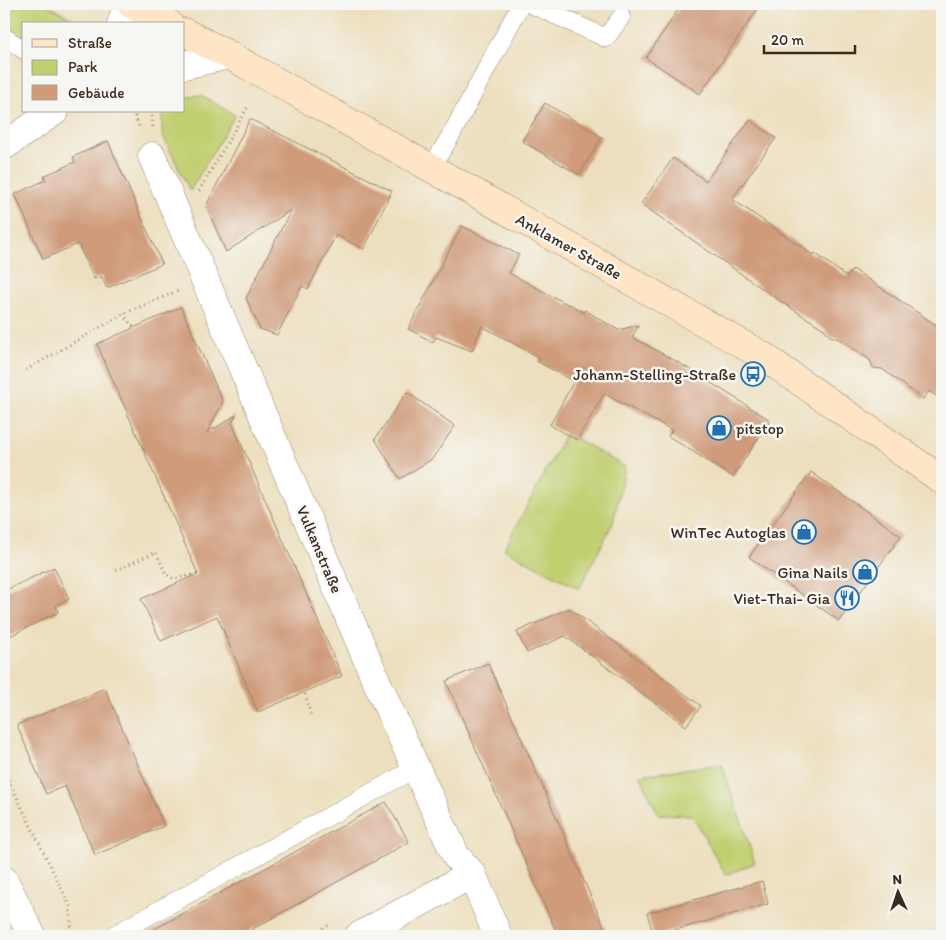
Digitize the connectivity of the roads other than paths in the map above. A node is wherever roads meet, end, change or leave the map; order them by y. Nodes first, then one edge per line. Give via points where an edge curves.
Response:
1 (130, 4) edge
2 (521, 4) edge
3 (531, 4) edge
4 (621, 17) dead end
5 (122, 22) edge
6 (165, 22) edge
7 (185, 33) edge
8 (4, 37) edge
9 (22, 49) edge
10 (229, 55) junction
11 (185, 65) edge
12 (54, 112) edge
13 (4, 146) edge
14 (152, 156) dead end
15 (431, 168) junction
16 (942, 480) edge
17 (416, 768) junction
18 (472, 874) junction
19 (4, 880) edge
20 (32, 936) edge
21 (112, 936) edge
22 (359, 936) edge
23 (498, 936) edge

1 - 5 street
1 - 6 main road
2 - 15 lane
3 - 4 lane via 606,38
7 - 10 main road, Anklamer Straße
8 - 9 lane
10 - 11 street
10 - 15 main road, Anklamer Straße
12 - 13 street
14 - 17 street, Vulkanstraße
15 - 16 main road, Anklamer Straße via 763,356
17 - 18 street, Vulkanstraße via 456,856
17 - 21 lane
18 - 22 street
18 - 23 street, Vulkanstraße
19 - 20 street

